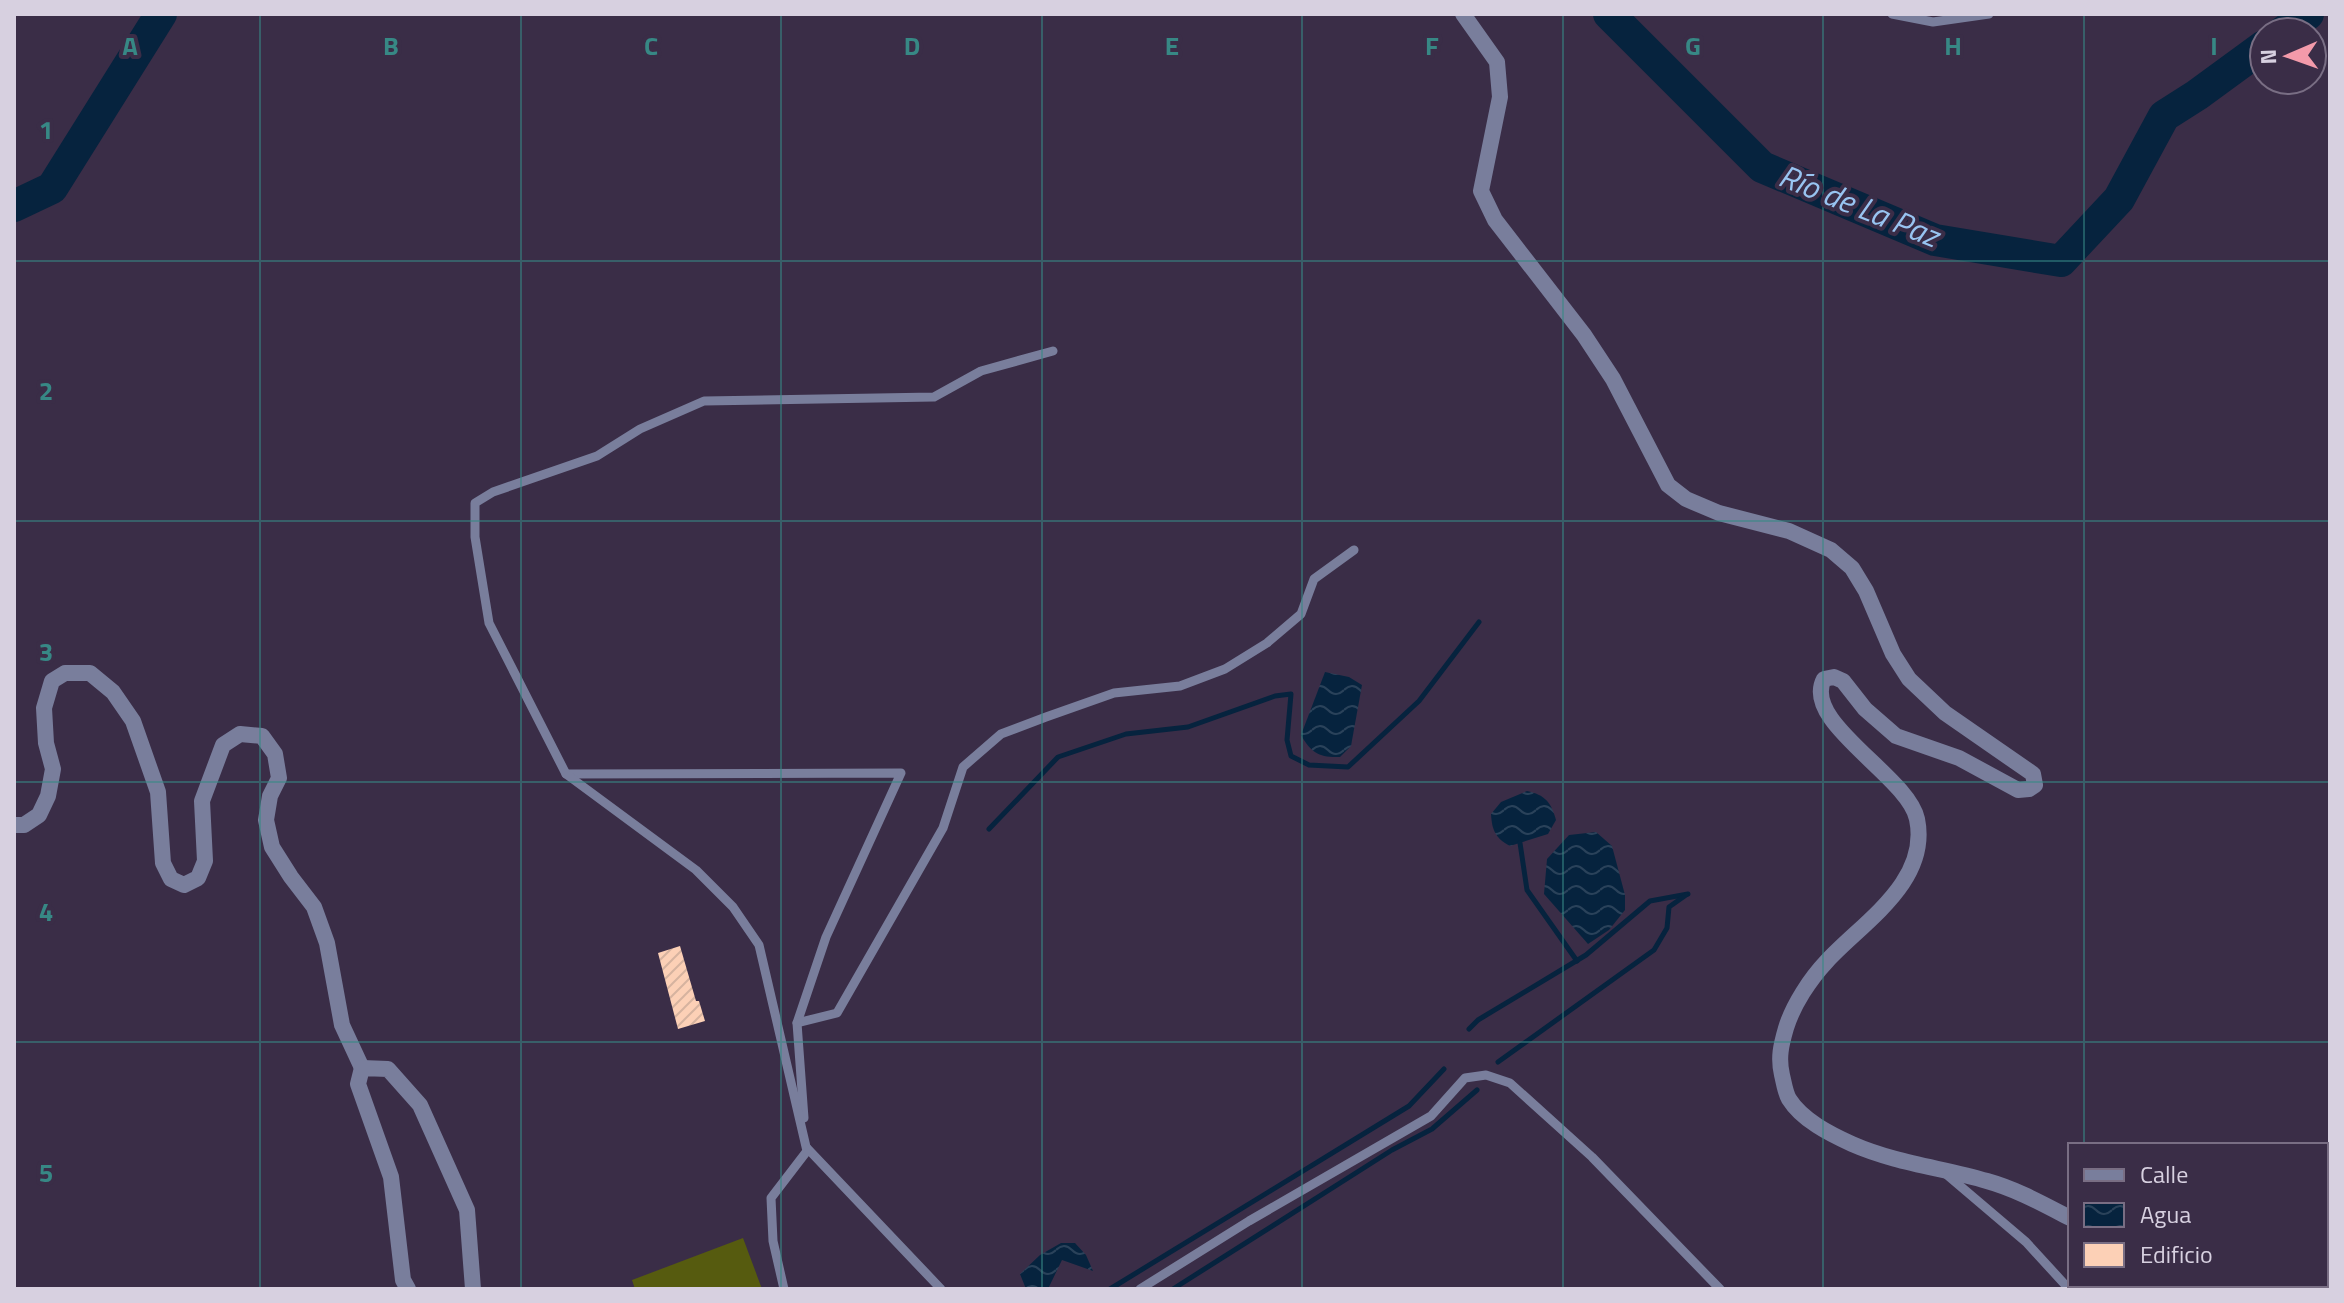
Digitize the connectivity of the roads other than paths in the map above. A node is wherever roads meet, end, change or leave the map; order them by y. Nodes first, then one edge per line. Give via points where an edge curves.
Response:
1 (1463, 14) edge
2 (1892, 14) edge
3 (1989, 14) edge
4 (1053, 351) dead end
5 (1354, 550) dead end
6 (566, 774) junction
7 (14, 825) edge
8 (797, 1023) junction
9 (362, 1068) junction
10 (807, 1151) junction
11 (1938, 1168) junction
12 (2068, 1217) edge
13 (408, 1289) edge
14 (473, 1289) edge
15 (784, 1289) edge
16 (941, 1289) edge
17 (1140, 1289) edge
18 (1720, 1289) edge
19 (2069, 1289) edge

1 - 11 street via 1497,62 1500,97 1481,191 1495,220 1613,379 1668,485 1719,513 1789,531 1831,550 1852,568 1866,591 1909,679 1945,713 2033,774 2035,785 2018,790 1959,758 1896,736 1843,681 1824,679 1820,687 1838,728 1907,798 1917,819 1917,843 1914,863 1898,890 1826,962 1791,1011 1779,1064 1788,1098 1805,1117 1874,1154
2 - 3 lane via 1933,22
4 - 6 lane via 981,371 934,397 704,401 640,429 597,456 475,503 489,623
5 - 8 lane via 1314,579 1301,614 1225,669 1180,686 1114,693 1001,734 963,767 943,828 837,1013
6 - 8 lane via 901,773 826,937
6 - 10 lane via 696,870 733,907 759,945
7 - 9 street via 39,815 48,796 53,769 44,708 52,681 65,673 90,673 113,692 133,721 158,792 163,863 171,879 184,885 198,878 205,861 202,801 223,745 240,734 262,736 275,754 279,778 266,820 272,847 314,907 327,943 342,1025
8 - 10 lane
9 - 13 street via 358,1084 391,1177
9 - 14 street via 388,1069 420,1105 467,1210
10 - 15 lane via 771,1198 773,1241
10 - 16 lane
11 - 12 street via 1991,1182
11 - 19 lane via 2026,1242
17 - 18 lane via 1431,1116 1465,1078 1486,1075 1510,1083 1592,1157

